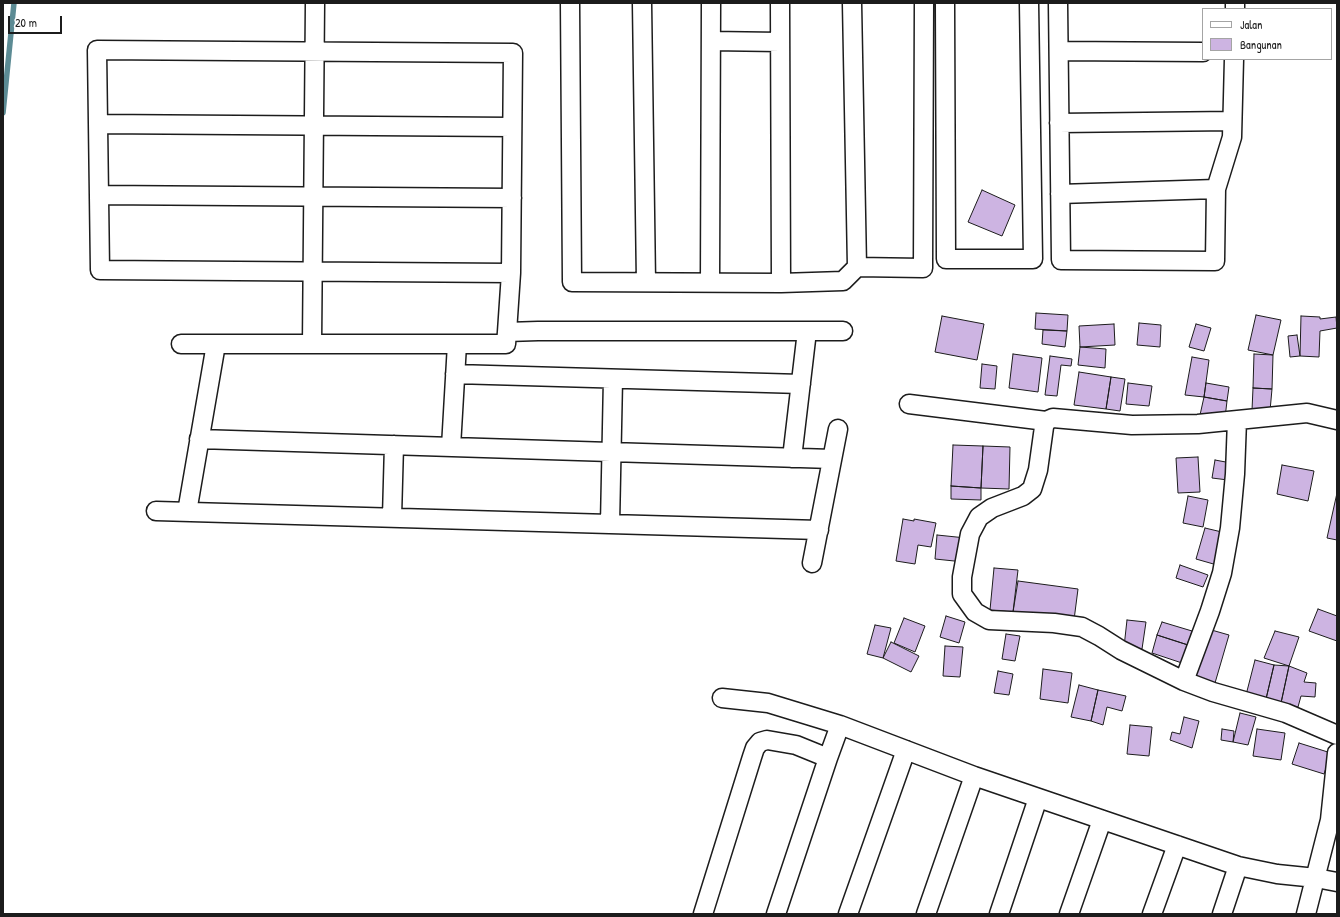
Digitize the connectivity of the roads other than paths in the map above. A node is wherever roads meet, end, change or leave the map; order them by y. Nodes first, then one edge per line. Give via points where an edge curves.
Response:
1 (315, 3) edge
2 (570, 3) edge
3 (642, 3) edge
4 (711, 3) edge
5 (780, 3) edge
6 (852, 3) edge
7 (924, 3) edge
8 (945, 3) edge
9 (1029, 3) edge
10 (1058, 3) edge
11 (711, 41) junction
12 (780, 42) junction
13 (1059, 51) junction
14 (314, 52) junction
15 (1202, 52) edge
16 (1234, 60) edge
17 (1232, 122) junction
18 (1059, 123) junction
19 (98, 124) junction
20 (314, 125) junction
21 (512, 126) junction
22 (1216, 189) junction
23 (1060, 194) junction
24 (99, 195) junction
25 (313, 197) junction
26 (512, 198) junction
27 (857, 267) junction
28 (312, 271) junction
29 (511, 273) junction
30 (646, 282) junction
31 (710, 282) junction
32 (781, 283) junction
33 (807, 331) junction
34 (843, 331) dead end
35 (507, 332) junction
36 (181, 344) dead end
37 (216, 344) junction
38 (312, 344) junction
39 (457, 344) junction
40 (455, 374) junction
41 (613, 378) junction
42 (801, 384) junction
43 (909, 404) dead end
44 (1238, 420) junction
45 (1337, 420) edge
46 (1046, 421) junction
47 (838, 430) dead end
48 (199, 439) junction
49 (394, 446) junction
50 (451, 447) junction
51 (612, 452) junction
52 (792, 458) junction
53 (832, 459) junction
54 (156, 511) dead end
55 (186, 512) junction
56 (392, 517) junction
57 (610, 524) junction
58 (819, 530) junction
59 (812, 563) dead end
60 (1184, 681) junction
61 (722, 698) dead end
62 (840, 725) junction
63 (1337, 735) edge
64 (906, 750) junction
65 (1337, 753) edge
66 (828, 758) junction
67 (974, 776) junction
68 (1038, 798) junction
69 (1102, 820) junction
70 (1177, 845) junction
71 (1238, 866) junction
72 (1316, 878) junction
73 (1337, 882) edge
74 (703, 914) edge
75 (776, 914) edge
76 (848, 914) edge
77 (926, 914) edge
78 (999, 914) edge
79 (1069, 914) edge
80 (1152, 914) edge
81 (1222, 914) edge
82 (1306, 914) edge

1 - 14 street
2 - 30 street via 572,282
3 - 30 street
4 - 11 street
5 - 12 street
6 - 27 street
7 - 27 street via 923,268
8 - 9 street via 946,259 1033,260
10 - 13 street
11 - 12 street
11 - 31 street
12 - 32 street
13 - 15 street
13 - 18 street
14 - 19 street via 97,50
14 - 20 street
14 - 21 street via 513,53
16 - 17 street
17 - 18 street
17 - 22 street via 1232,137
18 - 23 street
19 - 20 street
19 - 24 street
20 - 21 street
20 - 25 street
21 - 26 street
22 - 23 street
22 - 23 street via 1215,261 1060,260
24 - 25 street
24 - 28 street via 100,270
25 - 26 street
25 - 28 street
26 - 29 street
27 - 32 street via 843,281
28 - 29 street
28 - 38 street
29 - 35 street
30 - 31 street
31 - 32 street
33 - 34 street
33 - 35 street
33 - 42 street
35 - 39 street via 506,344
36 - 37 street
37 - 38 street
37 - 48 street
38 - 39 street
39 - 40 street
40 - 41 street
40 - 50 street
41 - 42 street
41 - 51 street
42 - 52 street
43 - 46 street
44 - 45 street via 1306,413
44 - 46 street via 1198,424 1132,425 1052,418
44 - 60 street via 1230,528 1222,573
46 - 60 street via 1038,470 1032,489 979,517 970,534 962,577 962,594 976,612 988,620 1082,627 1121,650
47 - 53 street
48 - 49 street
48 - 55 street
49 - 50 street
49 - 56 street
50 - 51 street
51 - 52 street
51 - 57 street
52 - 53 street
53 - 58 street
54 - 55 street
55 - 56 street
56 - 57 street
57 - 58 street
58 - 59 street
60 - 63 street via 1286,713
61 - 62 street via 768,703
62 - 64 street
62 - 66 street
64 - 67 street
64 - 76 street
65 - 72 street via 1330,820
66 - 74 street via 796,745 766,740 755,748
66 - 75 street
67 - 68 street
67 - 77 street
68 - 69 street
68 - 78 street
69 - 70 street
69 - 79 street
70 - 71 street
70 - 80 street
71 - 72 street
71 - 81 street
72 - 73 street
72 - 82 street

